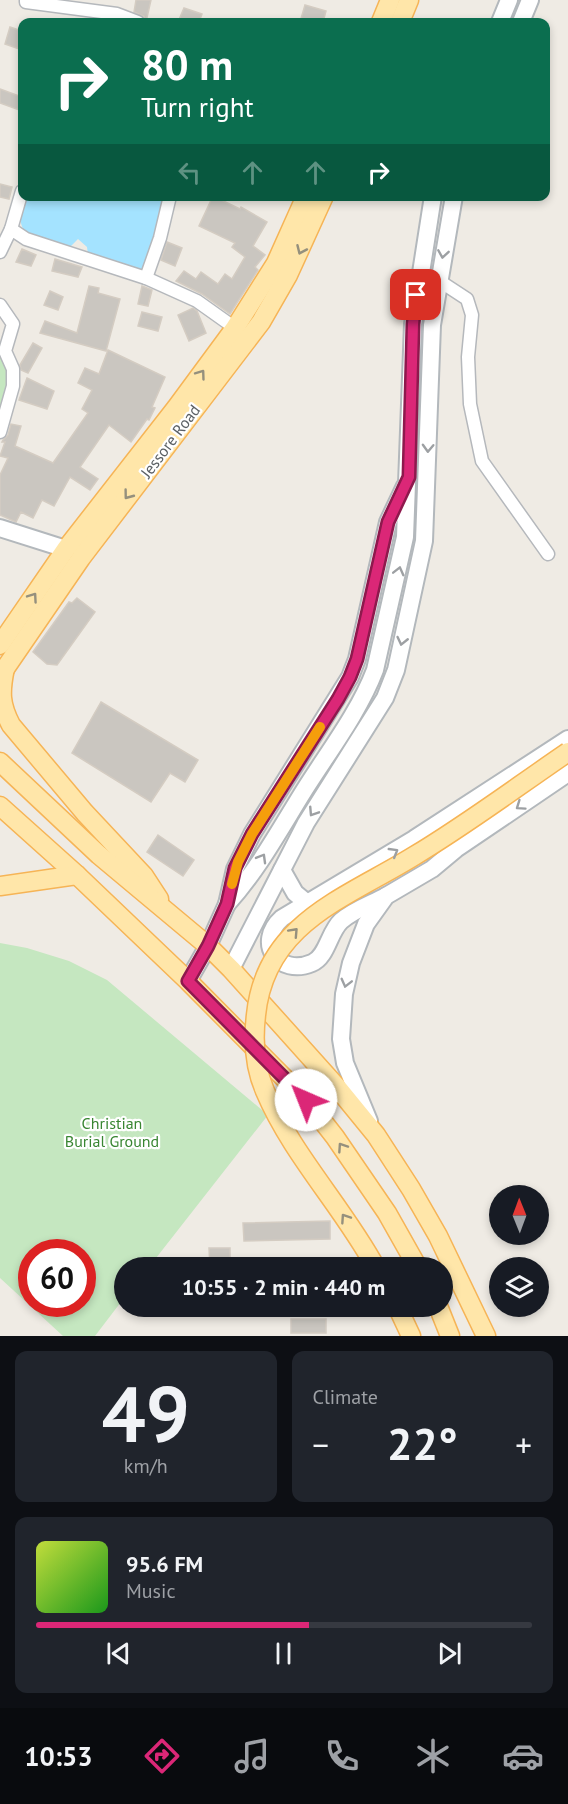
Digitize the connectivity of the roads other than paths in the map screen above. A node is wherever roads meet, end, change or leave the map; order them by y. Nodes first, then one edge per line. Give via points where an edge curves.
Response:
1 (26, 0) edge
2 (390, 0) edge
3 (410, 0) edge
4 (509, 0) edge
5 (530, 0) edge
6 (128, 18) edge
7 (383, 18) edge
8 (402, 18) edge
9 (502, 18) edge
10 (523, 18) edge
11 (19, 201) edge
12 (169, 201) edge
13 (304, 201) edge
14 (322, 201) edge
15 (432, 201) edge
16 (453, 201) edge
17 (11, 230) junction
18 (0, 252) edge
19 (146, 278) junction
20 (438, 280) junction
21 (0, 305) edge
22 (235, 328) junction
23 (3, 350) edge
24 (0, 432) edge
25 (0, 528) edge
26 (66, 549) junction
27 (548, 554) dead end
28 (0, 645) edge
29 (3, 672) edge
30 (568, 739) edge
31 (568, 752) edge
32 (0, 762) edge
33 (568, 773) edge
34 (0, 806) edge
35 (282, 870) junction
36 (77, 875) junction
37 (0, 885) edge
38 (386, 896) junction
39 (308, 903) junction
40 (164, 912) junction
41 (208, 946) junction
42 (231, 969) junction
43 (188, 981) junction
44 (376, 1135) junction
45 (369, 1257) edge
46 (412, 1257) edge
47 (402, 1317) edge
48 (442, 1317) edge
49 (409, 1331) edge
50 (450, 1336) edge
51 (486, 1336) edge

1 - 6 street
2 - 7 main road
3 - 8 main road
4 - 9 street
5 - 10 street
11 - 17 street
12 - 19 street
13 - 22 main road, Jessore Road via 276,263
14 -> 29 main road, Jessore Road via 294,265 261,322 81,558
41 -> 15 street via 227,904 255,870 375,670 403,556 413,324
16 -> 20 street
17 - 18 street
17 - 19 street via 26,239
19 - 22 street via 197,301
20 - 27 street via 467,298 472,315 468,357 470,404 482,461
20 -> 35 street via 432,325 424,541 396,669 385,698 306,823
21 - 23 street via 14,324
26 -> 22 main road, Jessore Road
23 - 24 street via 13,369 13,386
25 - 26 street
28 -> 26 main road, Jessore Road
29 - 40 main road via 0,699 10,725 144,876
39 -> 30 street
45 -> 31 main road, bridge via 277,1117 264,1089 254,1029 264,980 283,944 309,919 336,899 414,856
32 - 40 main road
33 -> 38 street via 432,869
34 - 36 main road
35 - 39 street via 296,893
35 - 42 street
36 - 37 main road
36 - 43 main road
38 - 39 street via 340,922 314,962 286,965 271,950 270,935 282,918
38 -> 44 street via 360,937 344,993 340,1039 345,1063
40 - 41 main road
41 - 42 main road
41 - 43 street
42 - 44 main road
46 -> 43 main road via 387,1213 313,1109
44 - 51 main road via 438,1236
47 - 49 main road
48 - 50 main road

